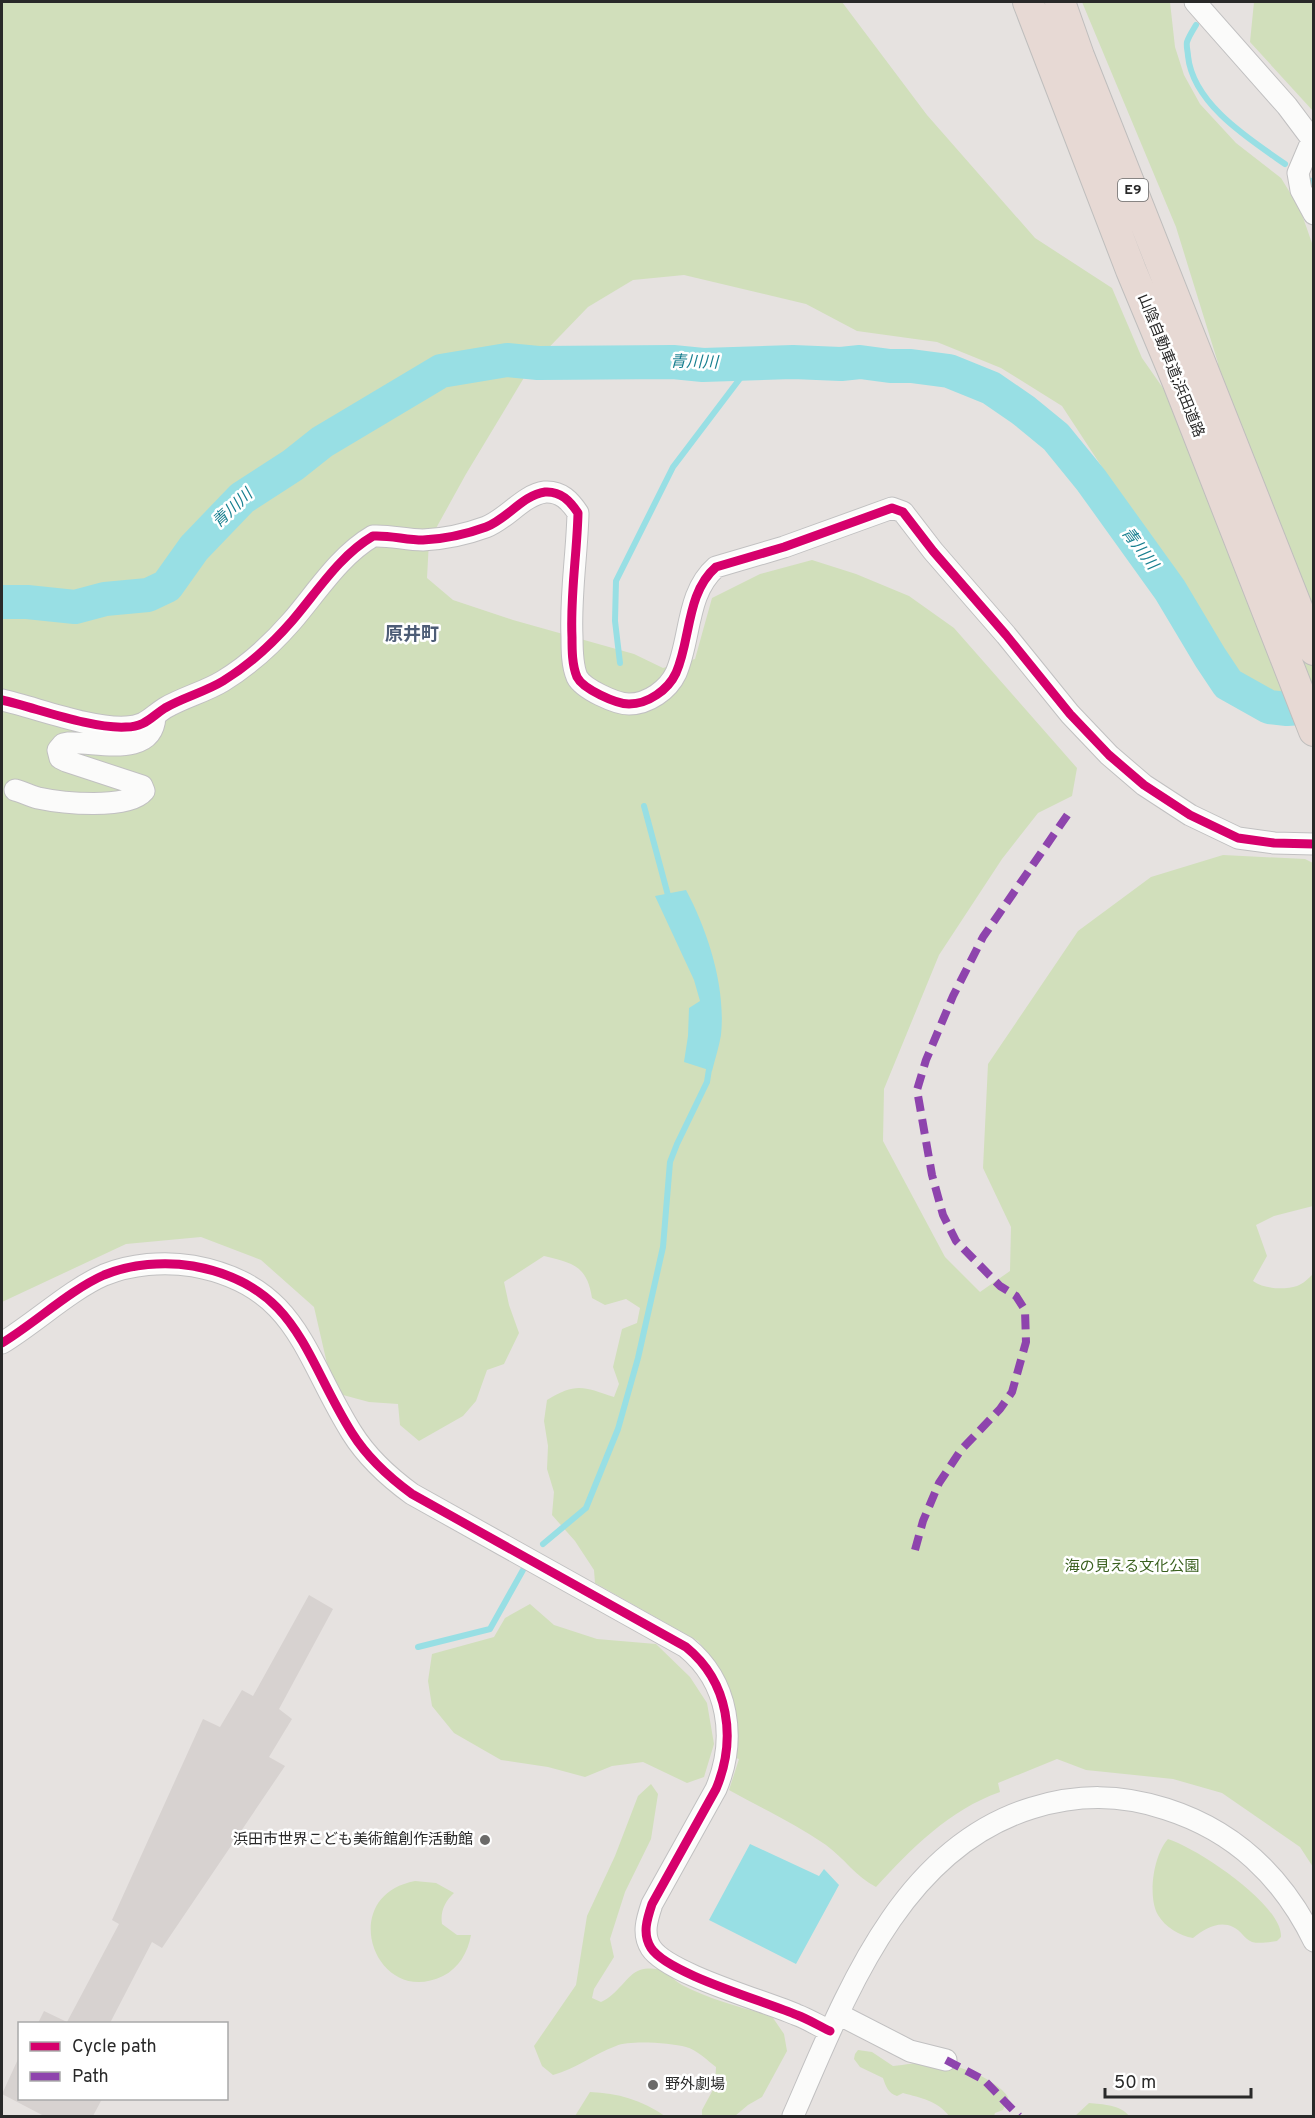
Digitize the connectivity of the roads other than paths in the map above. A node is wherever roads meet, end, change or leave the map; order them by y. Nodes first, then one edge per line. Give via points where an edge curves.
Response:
1 (1006, 2) edge
2 (1028, 2) edge
3 (1060, 2) edge
4 (1195, 2) edge
5 (1313, 141) edge
6 (1314, 214) edge
7 (1131, 270) junction
8 (1314, 650) edge
9 (2, 700) edge
10 (155, 716) junction
11 (1314, 731) edge
12 (15, 790) dead end
13 (1314, 844) edge
14 (2, 1343) edge
15 (1314, 1941) edge
16 (834, 2023) junction
17 (946, 2060) dead end
18 (793, 2116) edge

1 - 7 highway via 1052,110
2 - 7 highway, 山陰自動車道;浜田道路 / E9
3 - 8 highway, 山陰自動車道;浜田道路 / E9
4 - 5 street
5 - 6 street via 1298,173
7 - 11 highway, 山陰自動車道;浜田道路 / E9
9 - 10 street via 90,723 127,728
10 - 12 street via 147,736 133,744 68,743 58,750 60,758 66,761 142,786 144,791 139,795 120,801 72,802
10 - 13 street via 223,681 262,653 331,573 373,536 422,540 471,532 502,519 545,492 560,494 578,513 570,604 572,651 579,681 618,703 648,700 663,690 675,674 693,605 716,567 827,533 892,508 903,512 1070,714 1144,785 1190,815 1238,838
14 - 16 street via 89,1282 148,1264 215,1271 276,1305 299,1333 352,1434 394,1480 412,1494 686,1647 704,1665 722,1699 727,1721 723,1770 652,1904 645,1931 647,1940 658,1956 693,1975 799,2015
15 - 16 street via 1280,1884 1253,1857 1220,1833 1186,1815 1144,1802 1106,1796 1056,1801 1015,1813 978,1831 945,1855 884,1928
16 - 17 street
16 - 18 street

